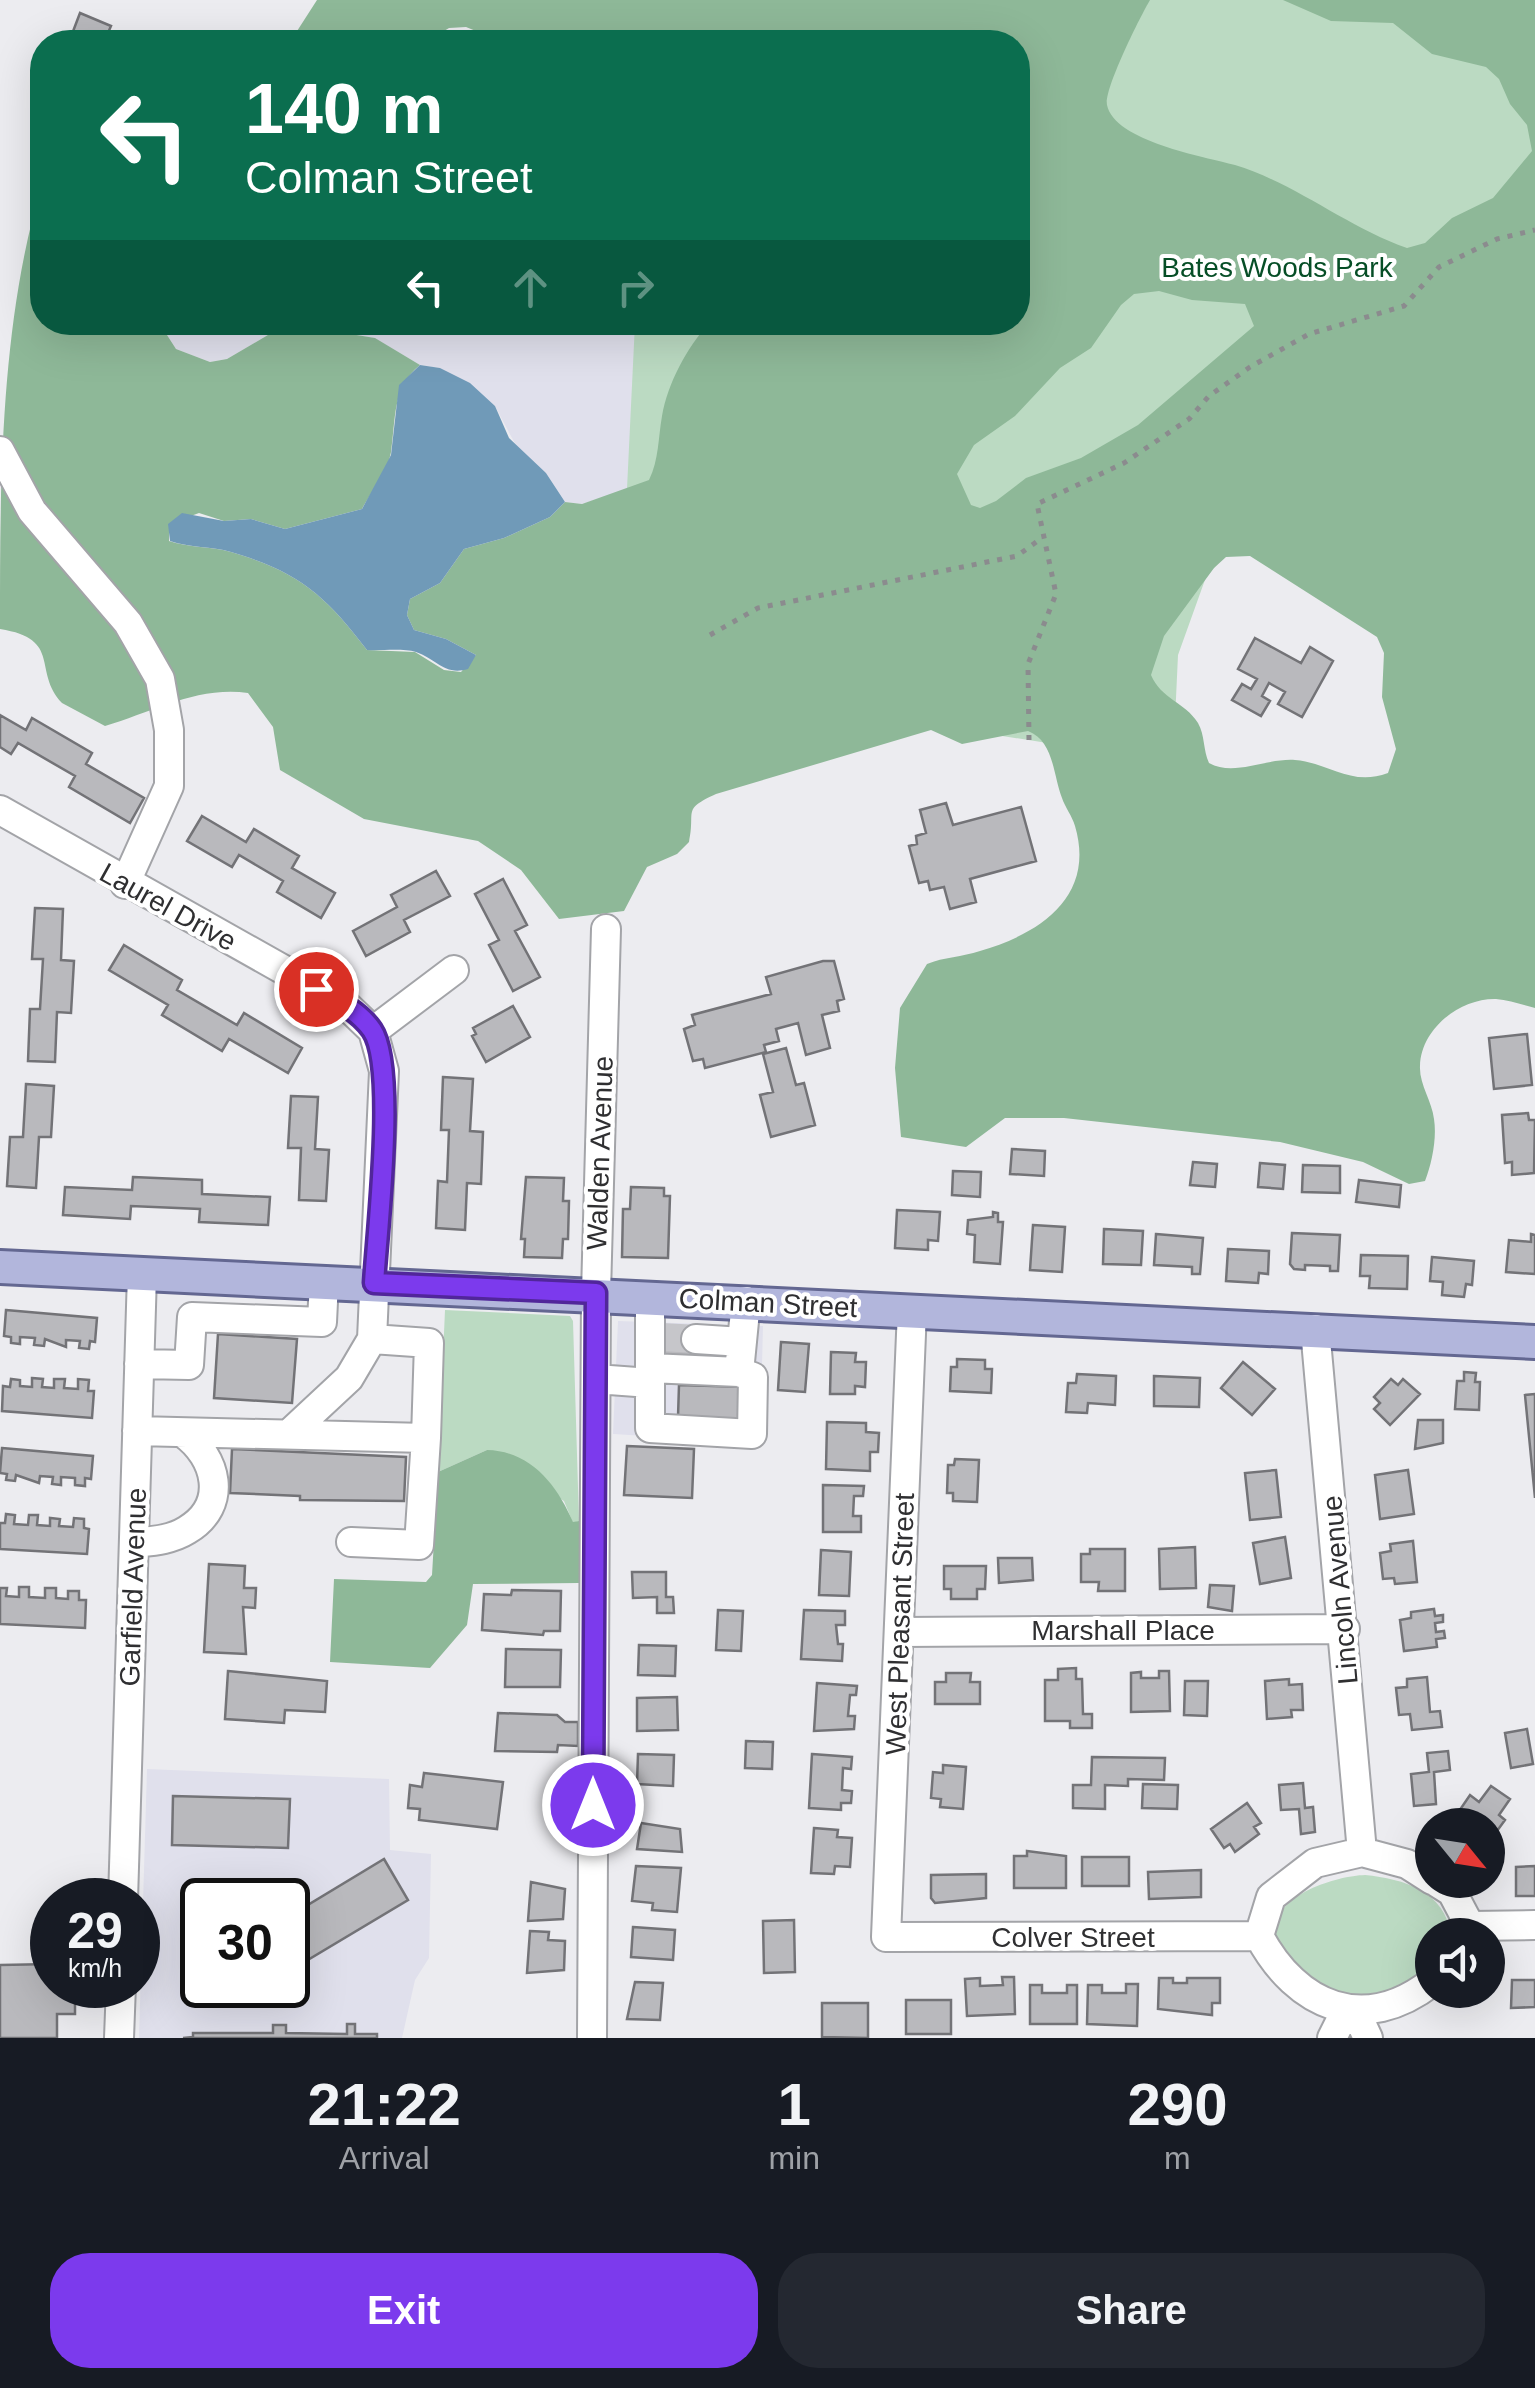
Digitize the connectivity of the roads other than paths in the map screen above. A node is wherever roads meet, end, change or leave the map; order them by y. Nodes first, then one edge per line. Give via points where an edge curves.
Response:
1 (0, 451) edge
2 (0, 810) edge
3 (125, 884) junction
4 (606, 929) dead end
5 (454, 970) dead end
6 (373, 1030) junction
7 (0, 1267) edge
8 (142, 1274) junction
9 (324, 1281) junction
10 (374, 1283) junction
11 (596, 1293) junction
12 (650, 1298) junction
13 (746, 1302) junction
14 (912, 1310) junction
15 (1315, 1329) junction
16 (372, 1339) junction
17 (696, 1339) tunnel mouth
18 (742, 1342) junction
19 (1535, 1342) edge
20 (139, 1364) junction
21 (739, 1372) junction
22 (650, 1376) junction
23 (596, 1378) junction
24 (138, 1432) junction
25 (291, 1432) junction
26 (183, 1433) junction
27 (426, 1438) junction
28 (351, 1542) dead end
29 (134, 1543) junction
30 (1345, 1629) junction
31 (901, 1632) junction
32 (1362, 1852) junction
33 (1415, 1869) edge
34 (124, 1878) edge
35 (1535, 1925) edge
36 (1505, 1927) edge
37 (1260, 1936) junction
38 (886, 1938) joint
39 (1415, 1993) edge
40 (120, 2008) edge
41 (1356, 2012) junction
42 (119, 2038) edge
43 (592, 2038) edge
44 (1332, 2038) edge
45 (1368, 2038) edge

1 - 3 street via 32,511 128,623 160,679 169,786
2 - 3 street, Laurel Drive
3 - 6 street, Laurel Drive via 346,1006
4 - 11 street, Walden Avenue
5 - 6 street
6 - 10 street via 384,1071
7 - 8 main road, Colman Street
8 - 9 main road, Colman Street
8 - 20 street, Garfield Avenue
9 - 10 main road, Colman Street
9 - 20 street via 322,1322 192,1316 190,1365
10 - 11 main road, Colman Street
10 - 16 street
11 - 12 main road, Colman Street
11 - 23 street, Walden Avenue
12 - 13 main road, Colman Street
12 - 22 street
13 - 14 main road, Colman Street
13 - 18 street
14 - 15 main road, Colman Street
14 - 31 street, West Pleasant Street
15 - 19 main road, Colman Street
15 - 30 street, Lincoln Avenue
16 - 25 street via 349,1378
16 - 27 street via 429,1343
17 - 18 street
18 - 21 street
20 - 24 street, Garfield Avenue
21 - 22 street
21 - 22 street via 753,1377 752,1434 650,1428
22 - 23 street
23 - 43 street, Walden Avenue
24 - 26 street
24 - 29 street, Garfield Avenue
25 - 26 street
25 - 27 street
26 - 29 street via 210,1457 211,1495 191,1529
27 - 28 street via 419,1545
29 - 34 street, Garfield Avenue
30 - 31 street, Marshall Place
30 - 32 street, Lincoln Avenue
31 - 38 street, West Pleasant Street
32 - 33 street
32 - 37 street via 1315,1863 1271,1898
35 - 36 street
37 - 38 street, Colver Street
37 - 41 street via 1272,1960 1300,1988
39 - 41 street
40 - 42 street
41 - 44 street
41 - 45 street

